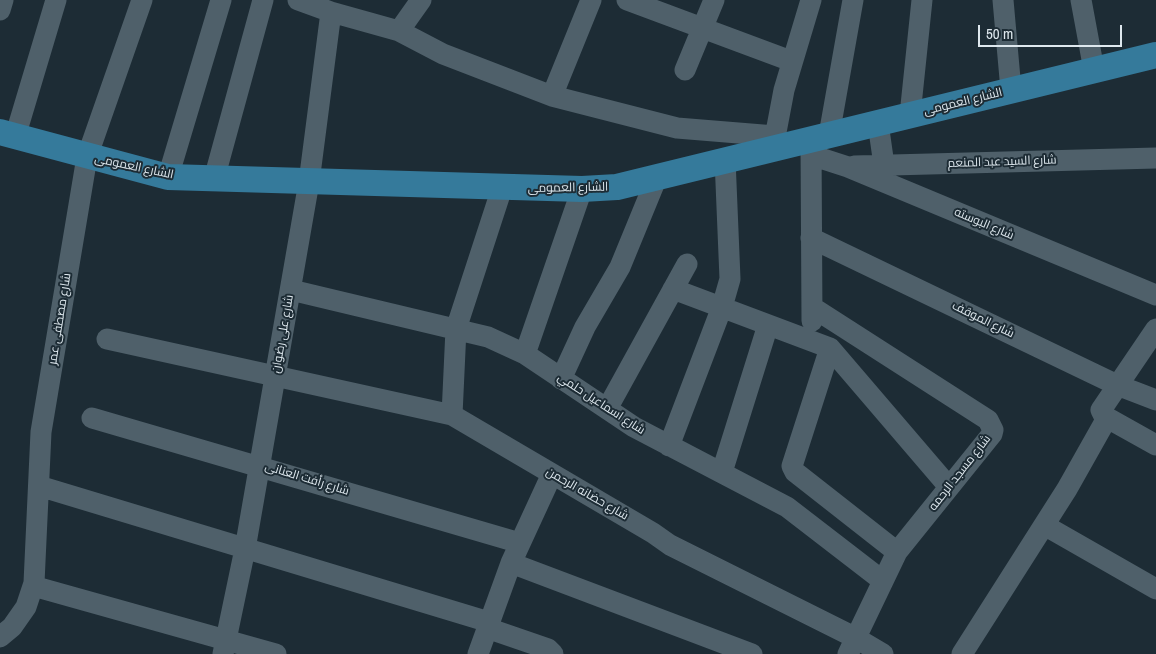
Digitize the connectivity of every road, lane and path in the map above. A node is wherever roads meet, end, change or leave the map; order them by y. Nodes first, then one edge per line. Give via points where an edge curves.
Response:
1 (3, 0) edge
2 (56, 0) edge
3 (142, 0) edge
4 (221, 0) edge
5 (263, 0) edge
6 (421, 0) edge
7 (591, 0) edge
8 (627, 0) edge
9 (714, 0) edge
10 (810, 0) edge
11 (853, 0) edge
12 (922, 0) edge
13 (1003, 0) edge
14 (1081, 0) edge
15 (302, 1) edge
16 (0, 10) edge
17 (330, 12) junction
18 (702, 30) junction
19 (399, 31) junction
20 (1156, 54) edge
21 (792, 62) junction
22 (685, 70) dead end
23 (1094, 70) junction
24 (1011, 90) junction
25 (552, 96) junction
26 (910, 115) junction
27 (878, 123) junction
28 (7, 135) edge
29 (774, 142) junction
30 (817, 143) junction
31 (87, 157) junction
32 (1156, 158) edge
33 (725, 159) junction
34 (884, 165) junction
35 (848, 167) junction
36 (657, 176) junction
37 (168, 177) junction
38 (214, 179) junction
39 (309, 182) junction
40 (502, 188) junction
41 (582, 189) junction
42 (811, 238) junction
43 (687, 264) dead end
44 (673, 289) junction
45 (290, 290) junction
46 (1156, 295) edge
47 (722, 307) junction
48 (812, 307) junction
49 (768, 325) junction
50 (456, 328) junction
51 (1156, 329) edge
52 (107, 339) dead end
53 (821, 344) junction
54 (525, 354) junction
55 (275, 377) junction
56 (561, 379) junction
57 (1117, 385) junction
58 (1156, 400) edge
59 (607, 409) junction
60 (452, 415) junction
61 (92, 418) dead end
62 (1107, 418) junction
63 (1156, 445) edge
64 (669, 446) junction
65 (260, 465) junction
66 (722, 472) junction
67 (552, 474) junction
68 (39, 486) junction
69 (949, 487) junction
70 (1044, 526) junction
71 (520, 543) junction
72 (245, 549) junction
73 (897, 552) junction
74 (511, 563) junction
75 (883, 581) junction
76 (33, 586) junction
77 (1156, 590) edge
78 (488, 625) junction
79 (0, 637) edge
80 (852, 646) edge
81 (225, 647) edge
82 (276, 654) edge
83 (478, 654) edge
84 (553, 654) edge
85 (752, 654) edge
86 (883, 654) edge
87 (962, 654) edge

1 - 16 street
2 - 28 street
3 - 31 street, شارع مصطفى عمر
4 - 37 street
5 - 38 street
6 - 19 street
7 - 25 street
8 - 18 street
9 - 18 street
10 - 21 street
11 - 30 street
12 - 26 street
13 - 24 street
14 - 23 street
15 - 17 street
17 - 19 street
17 - 39 street, شارع على رضوان
18 - 21 street
18 - 22 street
19 - 25 street via 443,54
20 - 23 main road, الشارع العمومى
21 - 29 street
23 - 24 main road, الشارع العمومى
24 - 26 main road, الشارع العمومى
25 - 29 street via 677,128
26 - 27 main road, الشارع العمومى
27 - 30 main road, الشارع العمومى
27 - 34 street
28 - 31 main road, الشارع العمومى
29 - 30 main road, الشارع العمومى
29 - 33 main road, الشارع العمومى
30 - 35 street, شارع البوسته
30 - 42 street
31 - 37 main road, الشارع العمومى
31 - 68 street, شارع مصطفى عمر via 41,432
32 - 34 street, شارع السيد عبد المنعم
33 - 36 main road, الشارع العمومى
33 - 47 street via 730,279
34 - 35 street, شارع السيد عبد المنعم
35 - 46 street, شارع البوسته
36 - 41 main road, الشارع العمومى via 617,187
36 - 56 street via 620,267 585,327
37 - 38 main road, الشارع العمومى
38 - 39 main road, الشارع العمومى
39 - 40 main road, الشارع العمومى
39 - 45 street, شارع على رضوان
40 - 41 main road, الشارع العمومى
40 - 50 street
41 - 54 street
42 - 48 street
42 - 57 street, شارع الموقف
43 - 44 street
44 - 47 street
44 - 59 street
45 - 50 street, شارع اسماعيل حلمي
45 - 55 street, شارع على رضوان
47 - 49 street
47 - 64 street
48 - 53 street
48 - 69 street, شارع مسجد الرحمه via 990,423 992,434
49 - 53 street
49 - 66 street
50 - 54 street, شارع اسماعيل حلمي via 488,337
50 - 60 street
51 - 57 street
52 - 55 street, شارع حضانه الرحمن
53 - 69 street
53 - 73 street via 792,466
54 - 56 street, شارع اسماعيل حلمي
55 - 60 street, شارع حضانه الرحمن
55 - 65 street, شارع على رضوان
56 - 59 street, شارع اسماعيل حلمي
57 - 58 street, شارع الموقف
57 - 62 street via 1102,408 1102,414
59 - 64 street, شارع اسماعيل حلمي
60 - 67 street, شارع حضانه الرحمن
61 - 65 street, شارع رأفت العنانى
62 - 63 street
62 - 70 street
64 - 66 street, شارع اسماعيل حلمي
65 - 71 street, شارع رأفت العنانى
65 - 72 street, شارع على رضوان
66 - 75 street, شارع اسماعيل حلمي via 787,506
67 - 71 street
67 - 80 street, شارع حضانه الرحمن via 670,545
68 - 72 street
68 - 76 street, شارع مصطفى عمر
69 - 73 street, شارع مسجد الرحمه
70 - 77 street
70 - 87 street
71 - 74 street
72 - 78 street
72 - 81 street, شارع على رضوان
73 - 75 street, شارع مسجد الرحمه
74 - 78 street
74 - 85 street
75 - 80 street, شارع مسجد الرحمه
76 - 79 street, شارع مصطفى عمر via 26,607 12,628
76 - 81 street
78 - 83 street
78 - 84 street via 548,648
80 - 86 street, شارع حضانه الرحمن
81 - 82 street

